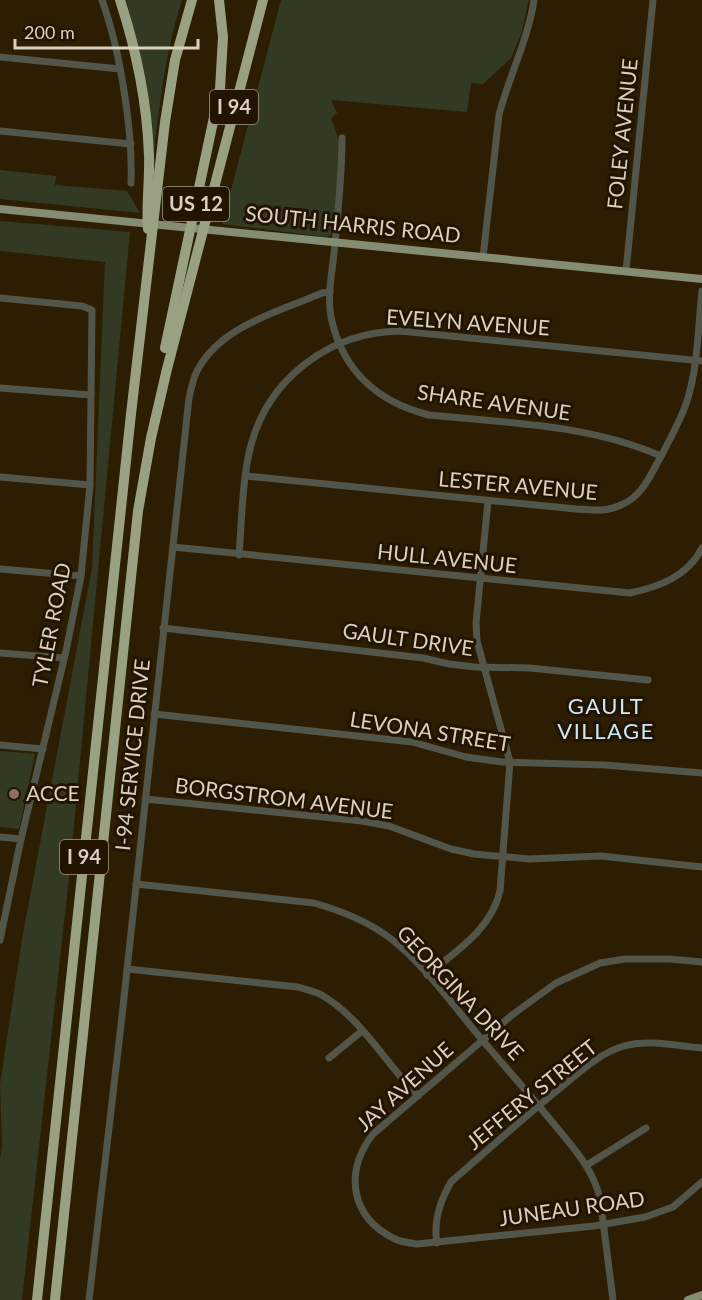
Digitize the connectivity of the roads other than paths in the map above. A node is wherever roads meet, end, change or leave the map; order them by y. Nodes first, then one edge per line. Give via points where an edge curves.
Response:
1 (102, 0) edge
2 (120, 0) edge
3 (192, 0) edge
4 (263, 0) edge
5 (534, 0) edge
6 (654, 0) edge
7 (219, 1) edge
8 (0, 57) edge
9 (120, 69) junction
10 (0, 131) edge
11 (342, 138) dead end
12 (131, 144) junction
13 (131, 183) dead end
14 (0, 209) edge
15 (335, 241) junction
16 (152, 247) junction
17 (483, 257) junction
18 (626, 271) junction
19 (702, 279) edge
20 (702, 291) edge
21 (330, 292) junction
22 (0, 298) edge
23 (340, 343) junction
24 (698, 361) edge
25 (167, 369) junction
26 (0, 388) edge
27 (91, 395) junction
28 (661, 456) junction
29 (246, 476) junction
30 (0, 477) edge
31 (90, 485) junction
32 (488, 501) junction
33 (172, 547) junction
34 (702, 548) edge
35 (239, 555) junction
36 (0, 569) edge
37 (81, 576) junction
38 (481, 579) junction
39 (163, 628) junction
40 (0, 653) edge
41 (64, 658) junction
42 (484, 667) junction
43 (648, 680) dead end
44 (154, 714) junction
45 (0, 745) edge
46 (43, 749) junction
47 (510, 762) junction
48 (702, 773) edge
49 (145, 799) junction
50 (0, 837) edge
51 (21, 839) junction
52 (504, 858) junction
53 (702, 867) edge
54 (136, 884) junction
55 (1, 928) edge
56 (0, 940) edge
57 (702, 962) edge
58 (127, 969) junction
59 (427, 975) junction
60 (362, 1031) junction
61 (482, 1040) junction
62 (702, 1048) edge
63 (329, 1058) dead end
64 (418, 1096) junction
65 (538, 1106) junction
66 (646, 1128) dead end
67 (587, 1165) junction
68 (702, 1182) edge
69 (603, 1224) junction
70 (437, 1243) junction
71 (702, 1295) edge
72 (37, 1300) edge
73 (55, 1300) edge
74 (89, 1300) edge
75 (613, 1300) edge
76 (688, 1300) edge

1 - 9 street
2 - 16 highway, US 12 via 136,59 146,119 148,227
3 - 16 highway, I 94 via 170,88
4 - 25 highway, I 94
5 - 17 street via 499,115
6 - 18 street, FOLEY AVENUE
7 - 25 highway, US 12 via 223,37 220,89 165,348
8 - 9 street
9 - 12 street
10 - 12 street
11 - 15 street, SHARE AVENUE
12 - 13 street
14 - 15 main road, SOUTH HARRIS ROAD
15 - 17 main road, SOUTH HARRIS ROAD
15 - 21 street, SHARE AVENUE
16 - 72 highway, I 94
17 - 18 main road, SOUTH HARRIS ROAD
18 - 19 main road, SOUTH HARRIS ROAD
20 - 24 street, LESTER AVENUE
21 - 23 street, SHARE AVENUE via 331,316
21 - 33 street, I-94 SERVICE DRIVE via 241,328 205,358 189,398
22 - 27 street, TYLER ROAD via 92,310
23 - 24 street, EVELYN AVENUE via 379,331 400,331
23 - 28 street, SHARE AVENUE via 349,364 369,386 408,410 592,433
23 - 29 street, EVELYN AVENUE via 310,359 285,380 255,430
24 - 28 street, LESTER AVENUE via 687,400
25 - 73 highway, I 94 via 144,473 134,544
26 - 27 street
27 - 31 street, TYLER ROAD
28 - 32 street, LESTER AVENUE via 637,496 604,511
29 - 32 street, LESTER AVENUE
29 - 35 street, EVELYN AVENUE
30 - 31 street
31 - 37 street, TYLER ROAD
32 - 38 street
33 - 35 street, HULL AVENUE
33 - 39 street, I-94 SERVICE DRIVE
34 - 38 street, HULL AVENUE via 673,579 630,593
35 - 38 street, HULL AVENUE
36 - 37 street
37 - 41 street, TYLER ROAD
38 - 42 street via 476,623
39 - 42 street, GAULT DRIVE
39 - 44 street, I-94 SERVICE DRIVE
40 - 41 street
41 - 46 street, TYLER ROAD
42 - 43 street, GAULT DRIVE
42 - 47 street
44 - 47 street, LEVONA STREET via 412,742 466,757
44 - 49 street, I-94 SERVICE DRIVE
45 - 46 street
46 - 51 street, TYLER ROAD
47 - 48 street, LEVONA STREET
47 - 52 street
49 - 52 street, BORGSTROM AVENUE via 362,821 389,826 451,849
49 - 54 street, I-94 SERVICE DRIVE
50 - 51 street
51 - 55 street, TYLER ROAD
52 - 53 street, BORGSTROM AVENUE via 601,856
52 - 59 street via 501,891 490,918 479,932
54 - 58 street, I-94 SERVICE DRIVE
54 - 59 street, GEORGINA DRIVE via 295,900 332,908 376,928
55 - 56 street, TYLER ROAD
57 - 61 street, JAY AVENUE via 636,959 600,963 556,983
58 - 60 street via 298,987 339,1006
58 - 74 street, I-94 SERVICE DRIVE
59 - 61 street, GEORGINA DRIVE
60 - 63 street
60 - 64 street
61 - 64 street, JAY AVENUE
61 - 65 street, GEORGINA DRIVE
62 - 65 street, JEFFERY STREET via 638,1043 624,1046 588,1065
64 - 70 street, JAY AVENUE via 363,1148 355,1184 364,1215 376,1228 397,1240
65 - 67 street, GEORGINA DRIVE
65 - 70 street, JEFFERY STREET via 451,1182 436,1218
66 - 67 street
67 - 69 street, GEORGINA DRIVE via 596,1182
68 - 69 street, JUNEAU ROAD via 673,1207 645,1217
69 - 70 street, JUNEAU ROAD
69 - 75 street, GEORGINA DRIVE
71 - 76 main road

